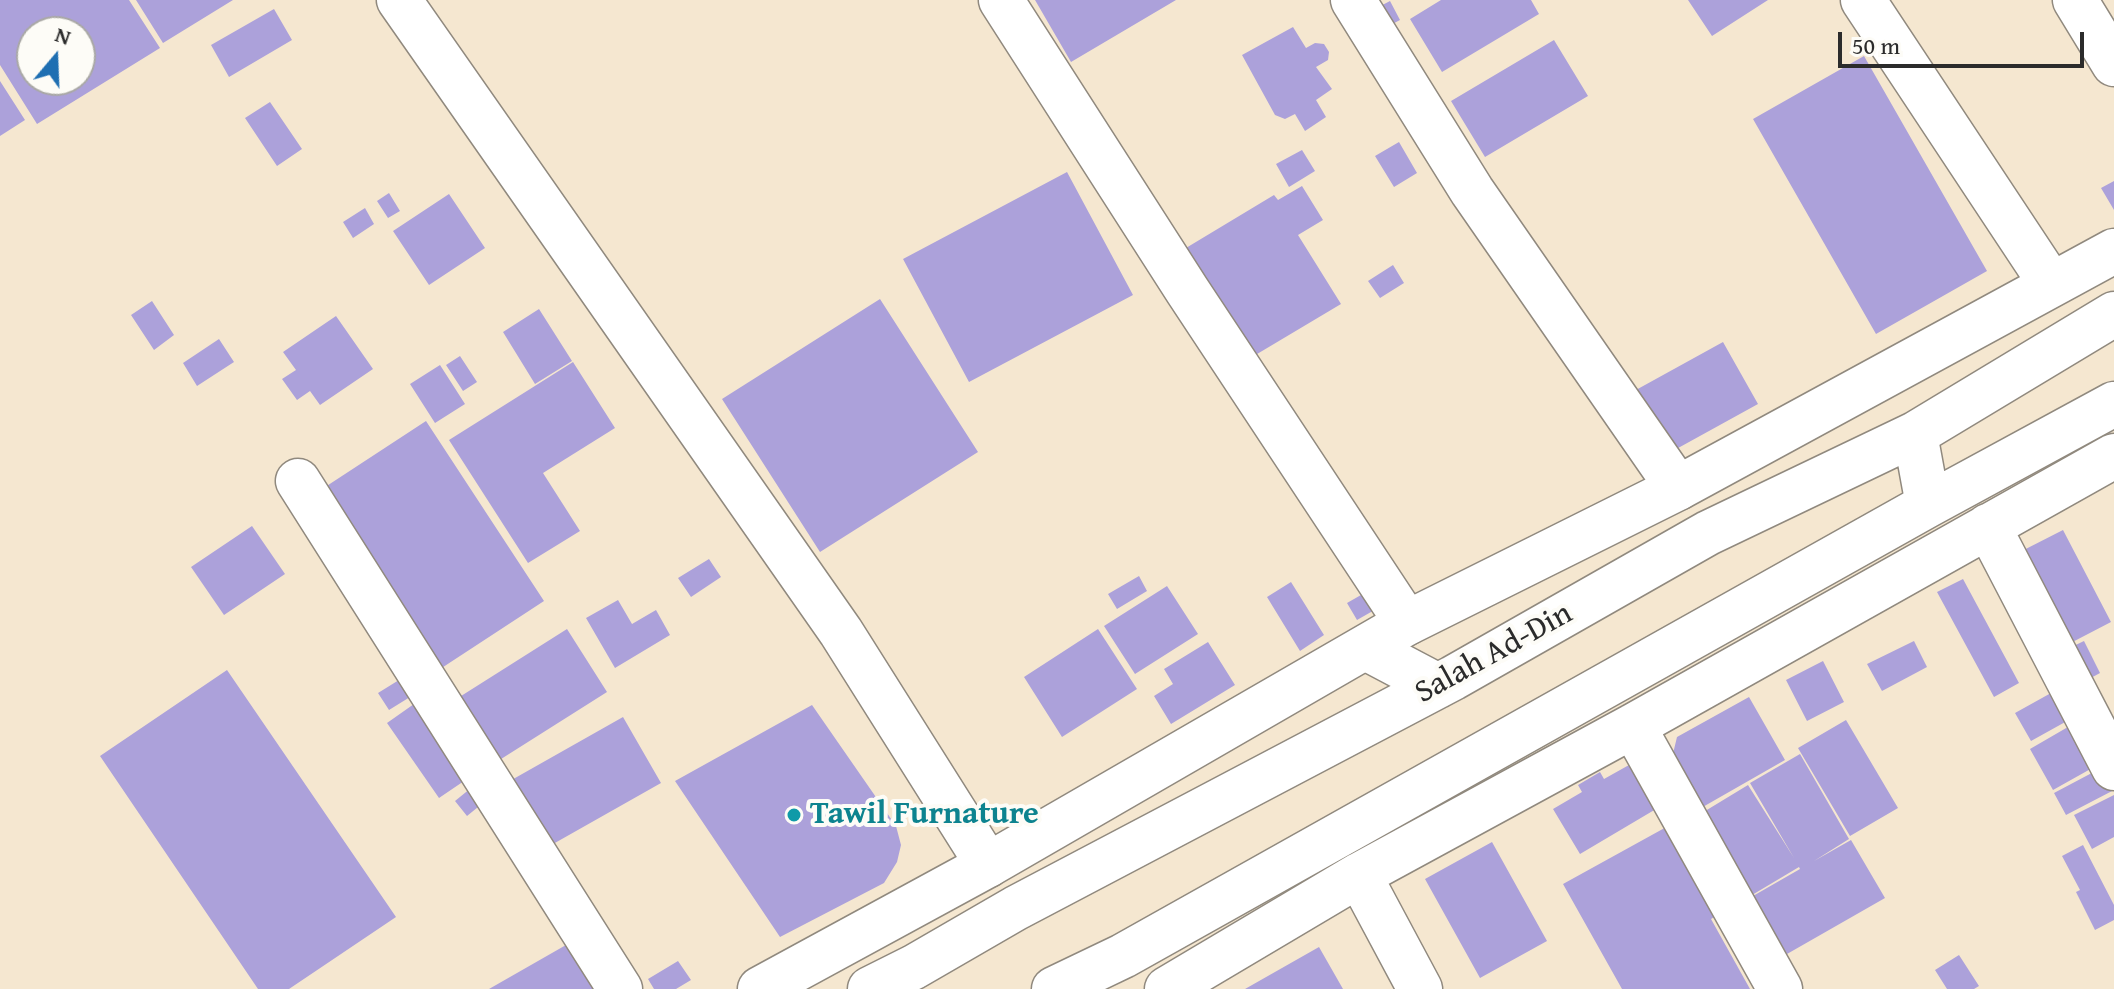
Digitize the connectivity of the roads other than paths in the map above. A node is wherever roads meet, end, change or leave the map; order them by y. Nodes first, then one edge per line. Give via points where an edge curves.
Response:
1 (399, 0) edge
2 (1001, 0) edge
3 (1353, 0) edge
4 (1863, 0) edge
5 (2075, 0) edge
6 (2114, 64) edge
7 (2114, 251) edge
8 (2051, 284) junction
9 (2114, 314) edge
10 (2114, 404) edge
11 (1915, 434) junction
12 (2114, 457) edge
13 (298, 481) dead end
14 (1678, 488) junction
15 (1928, 505) junction
16 (1988, 526) junction
17 (1407, 623) junction
18 (1366, 648) junction
19 (1438, 686) junction
20 (1633, 726) junction
21 (2114, 768) edge
22 (988, 865) junction
23 (1359, 875) junction
24 (620, 989) edge
25 (760, 989) edge
26 (870, 989) edge
27 (1054, 989) edge
28 (1167, 989) edge
29 (1420, 989) edge
30 (1780, 989) edge

1 - 22 main road via 841,632
2 - 17 main road
3 - 14 main road via 1472,191
4 - 8 main road
5 - 6 main road
7 - 8 main road
8 - 14 main road
9 - 11 main road, Salah Ad-Din
10 - 15 main road
11 - 15 main road
11 - 19 main road, Salah Ad-Din via 1708,533
12 - 16 main road
13 - 24 main road
14 - 17 main road
15 - 27 main road via 1123,956
16 - 20 main road
16 - 21 main road
17 - 18 main road
18 - 19 main road
18 - 22 main road
19 - 26 main road, Salah Ad-Din
20 - 23 main road
20 - 30 main road
22 - 25 main road
23 - 28 main road
23 - 29 main road

